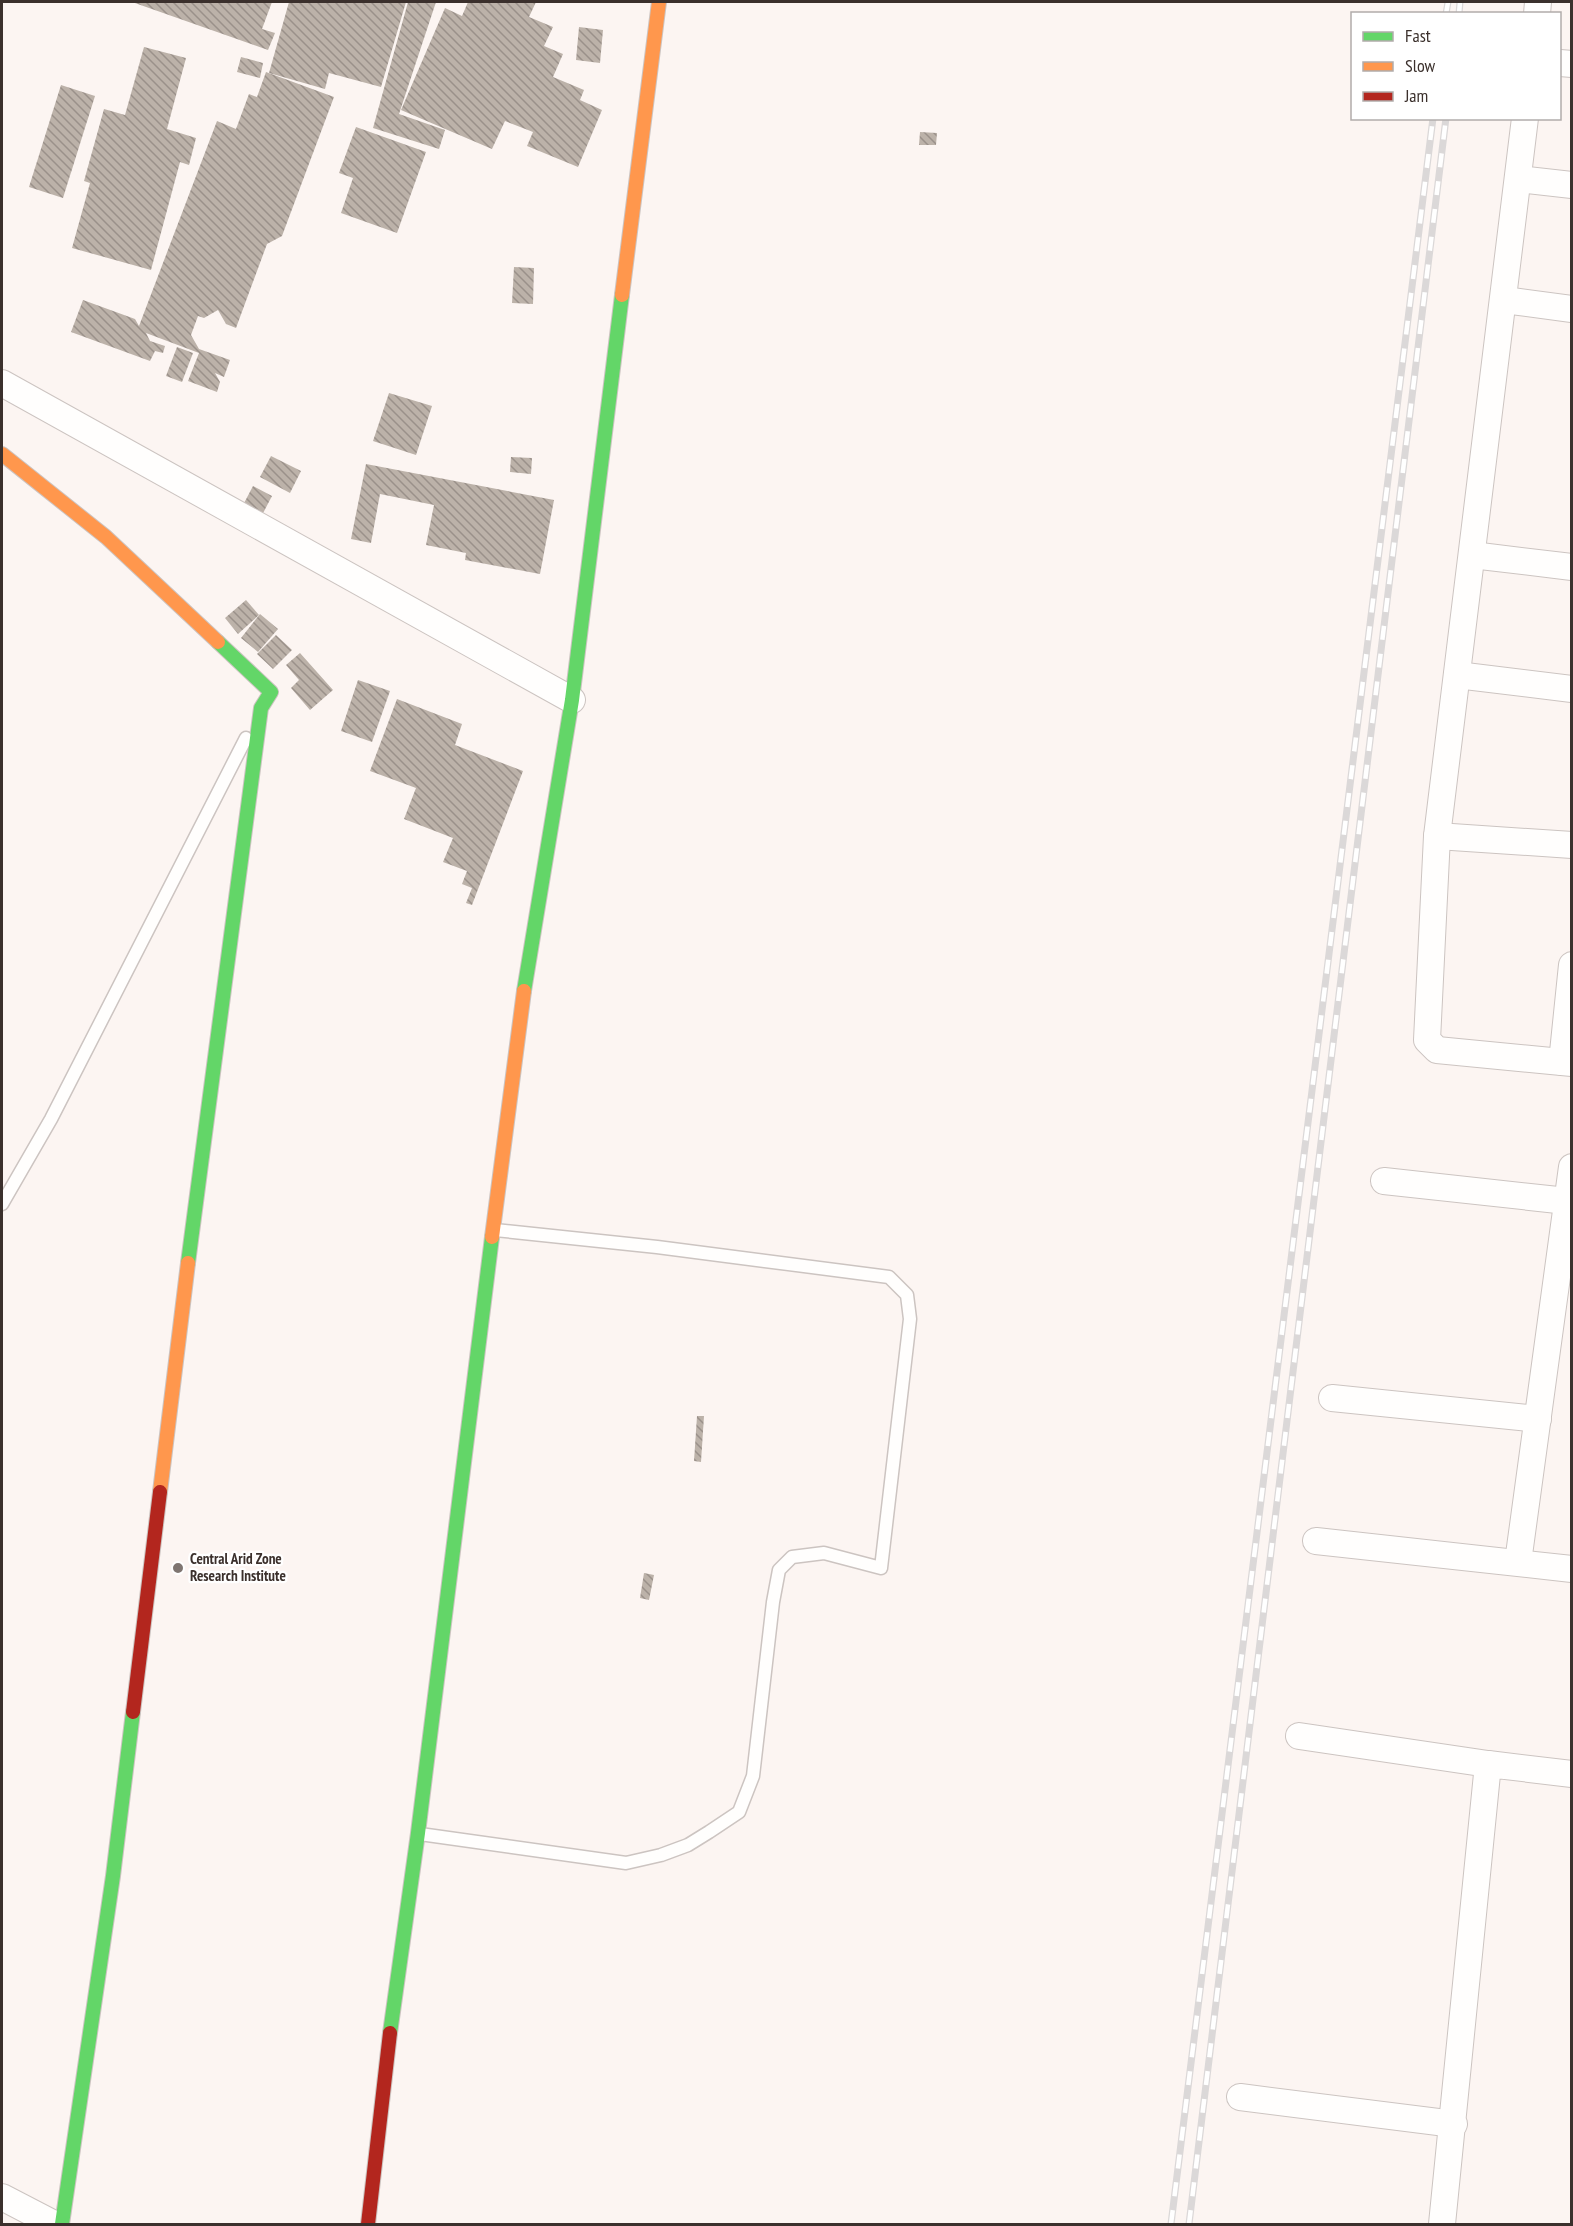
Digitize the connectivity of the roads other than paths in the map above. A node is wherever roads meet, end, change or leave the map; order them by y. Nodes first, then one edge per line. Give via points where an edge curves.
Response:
1 (659, 2) edge
2 (1525, 120) edge
3 (1518, 179) junction
4 (1572, 185) edge
5 (1504, 300) junction
6 (1572, 309) edge
7 (2, 383) edge
8 (2, 454) edge
9 (1472, 555) junction
10 (1572, 567) edge
11 (1457, 675) junction
12 (1572, 689) edge
13 (572, 700) junction
14 (261, 708) junction
15 (1437, 836) junction
16 (1572, 845) edge
17 (1572, 965) edge
18 (1567, 1062) edge
19 (1572, 1167) edge
20 (1384, 1181) dead end
21 (1567, 1202) junction
22 (2, 1204) edge
23 (493, 1230) junction
24 (1332, 1398) dead end
25 (1538, 1419) junction
26 (1316, 1541) dead end
27 (1518, 1562) junction
28 (1572, 1569) edge
29 (1299, 1736) dead end
30 (1488, 1764) junction
31 (1572, 1774) edge
32 (418, 1833) junction
33 (1240, 2097) dead end
34 (1454, 2124) junction
35 (2, 2197) edge
36 (54, 2224) edge
37 (62, 2224) edge
38 (368, 2224) edge
39 (1443, 2224) edge

1 - 13 street
2 - 3 street
3 - 4 street
3 - 5 street
5 - 6 street
5 - 9 street
7 - 13 street
8 - 14 street via 106,537 271,692
9 - 10 street
9 - 11 street
11 - 12 street
11 - 15 street
13 - 23 street via 519,1019
14 - 22 lane via 51,1119
14 - 37 street via 202,1139 113,1876
15 - 16 street
15 - 18 street via 1427,1040 1437,1050
17 - 18 street
19 - 21 street
20 - 21 street
21 - 25 street
23 - 32 street
23 - 32 lane via 889,1277 907,1295 910,1319 881,1568 824,1553 792,1557 779,1570 753,1776 739,1812 688,1845 626,1863
24 - 25 street
25 - 27 street
26 - 27 street
27 - 28 street
29 - 30 street
30 - 31 street
30 - 34 street
32 - 38 street
33 - 34 street
34 - 39 street
35 - 36 street

